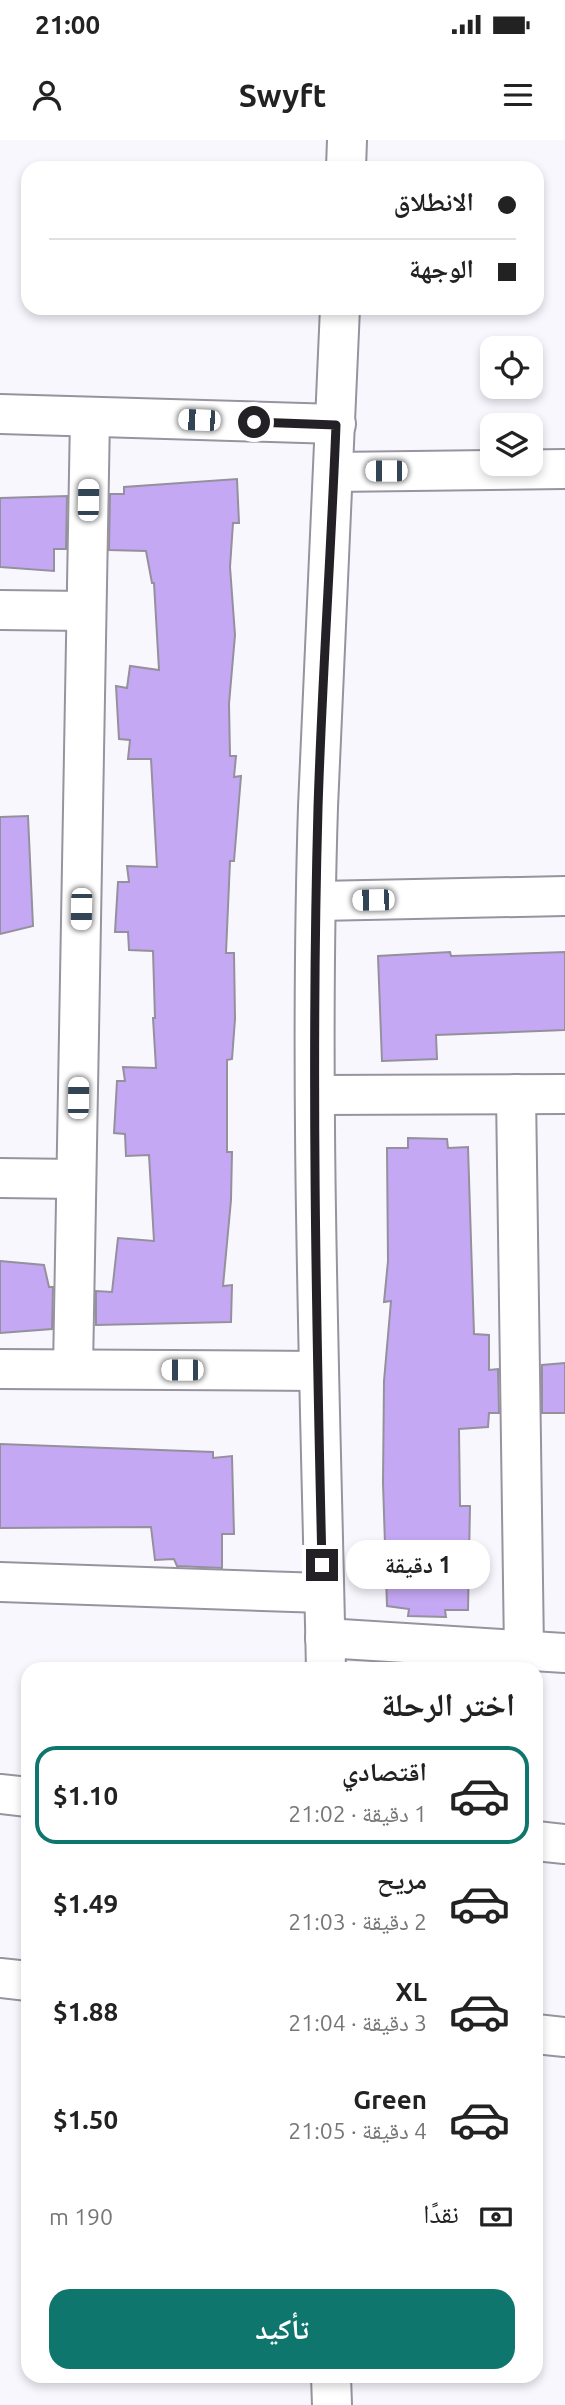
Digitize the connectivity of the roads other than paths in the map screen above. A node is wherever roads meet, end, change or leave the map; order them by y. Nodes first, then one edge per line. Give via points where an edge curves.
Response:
1 (347, 140) edge
2 (346, 161) edge
3 (341, 315) edge
4 (0, 414) edge
5 (90, 417) junction
6 (336, 425) junction
7 (565, 469) edge
8 (334, 472) junction
9 (0, 610) edge
10 (86, 611) junction
11 (565, 896) edge
12 (318, 901) junction
13 (516, 1094) junction
14 (565, 1094) edge
15 (315, 1095) junction
16 (0, 1178) edge
17 (76, 1179) junction
18 (0, 1369) edge
19 (73, 1369) junction
20 (318, 1371) junction
21 (0, 1582) edge
22 (323, 1593) junction
23 (524, 1651) junction
24 (565, 1653) edge
25 (325, 1654) edge
26 (0, 1794) edge
27 (21, 1796) edge
28 (543, 1842) edge
29 (565, 1844) edge
30 (0, 1978) edge
31 (21, 1980) edge
32 (543, 2035) edge
33 (565, 2037) edge
34 (331, 2383) edge
35 (331, 2405) edge

1 - 2 street
3 - 6 street
4 - 5 street
5 - 6 street
5 - 10 street
6 - 8 street
7 - 8 street
8 - 12 street
9 - 10 street
10 - 17 street
11 - 12 street
12 - 15 street
13 - 14 street
13 - 15 street
13 - 23 street
15 - 20 street
16 - 17 street
17 - 19 street
18 - 19 street
19 - 20 street
20 - 22 street
21 - 22 street
22 - 25 street
23 - 24 street
23 - 25 street
26 - 27 street
28 - 29 street
30 - 31 street
32 - 33 street
34 - 35 street

